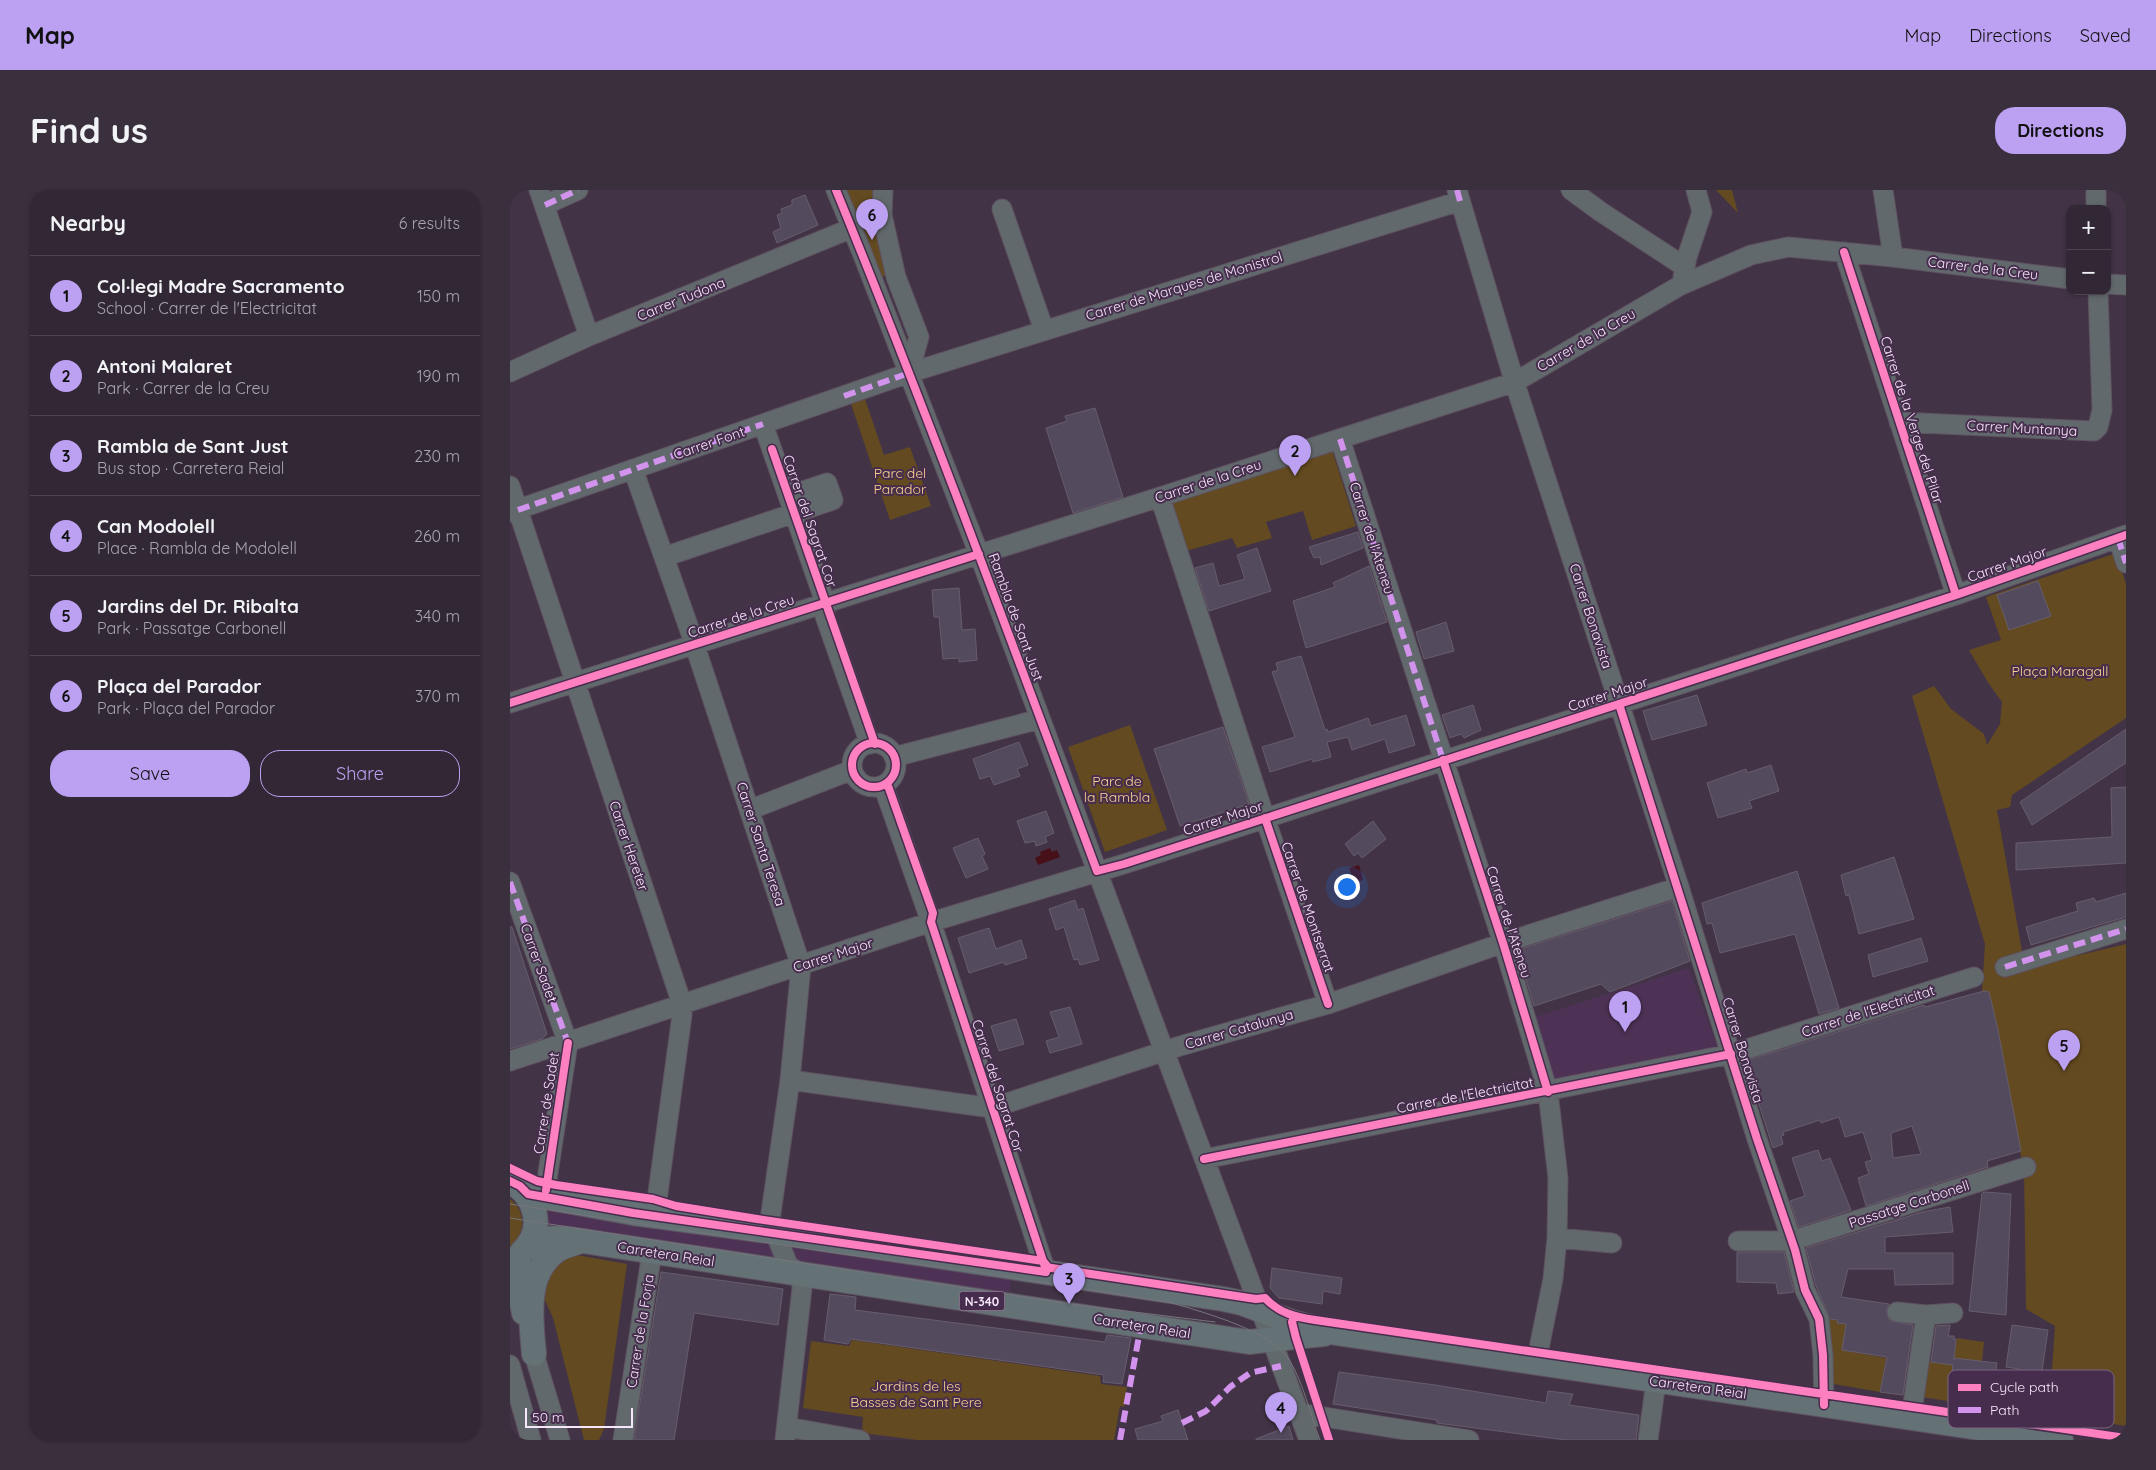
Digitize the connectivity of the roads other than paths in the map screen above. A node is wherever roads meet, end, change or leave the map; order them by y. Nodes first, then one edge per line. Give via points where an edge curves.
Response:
1 (578, 190) edge
2 (883, 190) edge
3 (1571, 190) edge
4 (1696, 190) edge
5 (1882, 190) edge
6 (2096, 190) edge
7 (1458, 195) edge
8 (839, 197) edge
9 (542, 198) edge
10 (2096, 205) edge
11 (1002, 209) dead end
12 (852, 228) junction
13 (1844, 252) junction
14 (1892, 257) junction
15 (1683, 276) junction
16 (896, 277) junction
17 (2066, 279) edge
18 (2111, 284) edge
19 (2126, 285) edge
20 (878, 294) junction
21 (2098, 295) edge
22 (1044, 330) junction
23 (589, 336) junction
24 (510, 372) edge
25 (909, 373) junction
26 (1515, 382) junction
27 (1899, 422) junction
28 (763, 424) junction
29 (1340, 439) junction
30 (633, 469) junction
31 (510, 486) edge
32 (1160, 497) junction
33 (791, 504) junction
34 (514, 511) edge
35 (2122, 537) edge
36 (979, 554) junction
37 (664, 558) junction
38 (2126, 563) edge
39 (1956, 595) junction
40 (825, 602) junction
41 (694, 644) junction
42 (574, 683) junction
43 (510, 703) edge
44 (1619, 704) junction
45 (1040, 719) junction
46 (870, 744) junction
47 (894, 757) junction
48 (1443, 760) junction
49 (852, 770) junction
50 (883, 785) junction
51 (749, 810) junction
52 (1264, 818) junction
53 (1097, 871) junction
54 (510, 882) edge
55 (1679, 887) junction
56 (931, 922) junction
57 (2126, 929) edge
58 (1503, 943) junction
59 (801, 966) junction
60 (2005, 967) dead end
61 (1974, 977) dead end
62 (682, 1004) junction
63 (1328, 1004) junction
64 (568, 1043) junction
65 (1164, 1052) junction
66 (1731, 1054) junction
67 (510, 1062) edge
68 (790, 1080) junction
69 (1548, 1092) junction
70 (992, 1108) junction
71 (1204, 1159) junction
72 (2026, 1167) dead end
73 (528, 1191) edge
74 (655, 1216) junction
75 (774, 1232) junction
76 (1557, 1238) junction
77 (583, 1240) junction
78 (1791, 1241) junction
79 (1738, 1242) dead end
80 (1612, 1243) dead end
81 (520, 1252) edge
82 (652, 1252) junction
83 (1046, 1272) junction
84 (801, 1274) junction
85 (1260, 1309) junction
86 (1897, 1312) dead end
87 (1953, 1313) dead end
88 (1926, 1315) junction
89 (1336, 1333) junction
90 (1270, 1340) junction
91 (534, 1354) junction
92 (1536, 1363) junction
93 (510, 1365) edge
94 (1656, 1380) junction
95 (1824, 1405) junction
96 (1298, 1413) junction
97 (1911, 1418) junction
98 (1948, 1424) edge
99 (1970, 1428) edge
100 (786, 1434) edge
101 (2028, 1438) edge
102 (531, 1440) edge
103 (560, 1440) edge
104 (623, 1440) edge
105 (860, 1440) edge
106 (1309, 1440) edge
107 (1469, 1440) edge
108 (1648, 1440) edge
109 (2061, 1440) edge

1 - 9 street
2 - 16 street via 882,215
3 - 15 street
4 - 15 street via 1702,212
5 - 14 street
6 - 10 street
7 - 22 street, Carrer de Marques de Monistrol
7 - 26 street, Carrer Bonavista
8 - 12 street, Rambla de Sant Just
9 - 23 street
11 - 22 street
12 - 20 street, Rambla de Sant Just
12 - 23 street, Carrer Tudona
13 - 14 street, Carrer de la Creu
13 - 15 street, Carrer de la Creu via 1788,247
13 - 27 street, Carrer de la Verge del Pilar
14 - 17 street, Carrer de la Creu
15 - 26 street, Carrer de la Creu
16 - 20 street
16 - 25 street via 919,337
18 - 19 street
20 - 25 street, Rambla de Sant Just
21 - 27 street, Carrer Muntanya via 2102,410 2094,431
22 - 25 street, Carrer de Marques de Monistrol
23 - 24 street, Carrer Tudona
25 - 28 street, Carrer Font
25 - 36 street, Rambla de Sant Just
26 - 29 street, Carrer de la Creu
26 - 44 street, Carrer Bonavista
27 - 39 street, Carrer de la Verge del Pilar
28 - 30 street, Carrer Font
28 - 33 street, Carrer del Sagrat Cor
29 - 32 street, Carrer de la Creu
29 - 48 street, Carrer de l'Ateneu
30 - 34 street, Carrer Font
30 - 37 street, Carrer Santa Teresa
31 - 34 street, Carrer Hereter
32 - 36 street, Carrer de la Creu
32 - 52 street, Carrer de Montserrat
33 - 37 street
33 - 40 street, Carrer del Sagrat Cor
34 - 42 street, Carrer Hereter
35 - 38 street
35 - 39 street, Carrer Major
36 - 40 street, Carrer de la Creu
36 - 45 street, Rambla de Sant Just
37 - 41 street, Carrer Santa Teresa
39 - 44 street, Carrer Major
40 - 41 street, Carrer de la Creu
40 - 46 street, Carrer del Sagrat Cor via 824,616
41 - 42 street, Carrer de la Creu
41 - 51 street, Carrer Santa Teresa
42 - 43 street, Carrer de la Creu
42 - 62 street, Carrer Hereter
44 - 48 street, Carrer Major
44 - 55 street, Carrer Bonavista
45 - 47 street
45 - 53 street, Rambla de Sant Just
46 - 47 street via 884,746
46 - 49 street via 856,753
47 - 50 street via 894,774
48 - 52 street, Carrer Major
48 - 58 street, Carrer de l'Ateneu
49 - 50 street via 864,785
49 - 51 street
50 - 56 street, Carrer del Sagrat Cor
51 - 59 street, Carrer Santa Teresa
52 - 53 street, Carrer Major
52 - 63 street, Carrer de Montserrat
53 - 56 street, Carrer Major
53 - 65 street, Rambla de Sant Just
54 - 64 street, Carrer Sadet
55 - 58 street, Carrer Catalunya
55 - 66 street, Carrer Bonavista
56 - 59 street, Carrer Major
56 - 70 street, Carrer del Sagrat Cor
57 - 60 street
58 - 63 street, Carrer Catalunya
58 - 69 street, Carrer de l'Ateneu
59 - 62 street, Carrer Major
59 - 68 street, Carrer Santa Teresa
61 - 66 street, Carrer de l'Electricitat
62 - 64 street, Carrer Major
62 - 74 street, Carrer Hereter
63 - 65 street, Carrer Catalunya
64 - 67 street, Carrer Major
64 - 73 street, Carrer de Sadet via 546,1186
65 - 70 street, Carrer Catalunya
65 - 71 street, Rambla de Sant Just
66 - 69 street, Carrer de l'Electricitat
66 - 78 street, Carrer Bonavista
68 - 70 street, Carrer Catalunya
68 - 75 street, Carrer Santa Teresa via 771,1210
69 - 71 street, Carrer de l'Electricitat
69 - 76 street, Carrer de l'Ateneu via 1557,1170
70 - 83 street, Carrer del Sagrat Cor
71 - 85 street, Rambla de Sant Just
72 - 78 street, Passatge Carbonell
73 - 74 main road, Carretera Reial / N-340
73 - 81 main road via 536,1222
74 - 75 main road, Carretera Reial / N-340
75 - 83 main road, Carretera Reial / N-340
75 - 84 street via 788,1265
76 - 80 street
76 - 92 street, Carrer de l'Ateneu via 1553,1279
77 - 81 main road, Carretera Reial / N-340 via 543,1238
77 - 82 main road, Carretera Reial / N-340
77 - 91 main road via 557,1249 535,1281 531,1316
78 - 79 street, Passatge Carbonell
78 - 95 street, Carrer Bonavista via 1819,1319
81 - 91 main road via 516,1274 519,1296
82 - 84 main road, Carretera Reial / N-340
82 - 104 street, Carrer de la Forja
83 - 85 main road, Carretera Reial / N-340 via 1223,1299
84 - 90 main road, Carretera Reial / N-340 via 1248,1342
84 - 100 street
85 - 89 main road, Carretera Reial / N-340 via 1292,1322
85 - 90 street, Rambla de Sant Just
86 - 88 street
87 - 88 street
88 - 97 street
89 - 90 main road, Carretera Reial / N-340
89 - 92 main road, Carretera Reial / N-340
90 - 96 street, Rambla de Sant Just
91 - 103 street
92 - 94 main road, Carretera Reial / N-340
93 - 102 street
94 - 95 main road, Carretera Reial / N-340
94 - 108 street
95 - 97 main road, Carretera Reial / N-340
96 - 106 street, Rambla de Sant Just
96 - 107 street
97 - 98 main road, Carretera Reial / N-340
99 - 101 main road, Carretera Reial / N-340
100 - 105 street
101 - 109 main road, Carretera Reial / N-340

